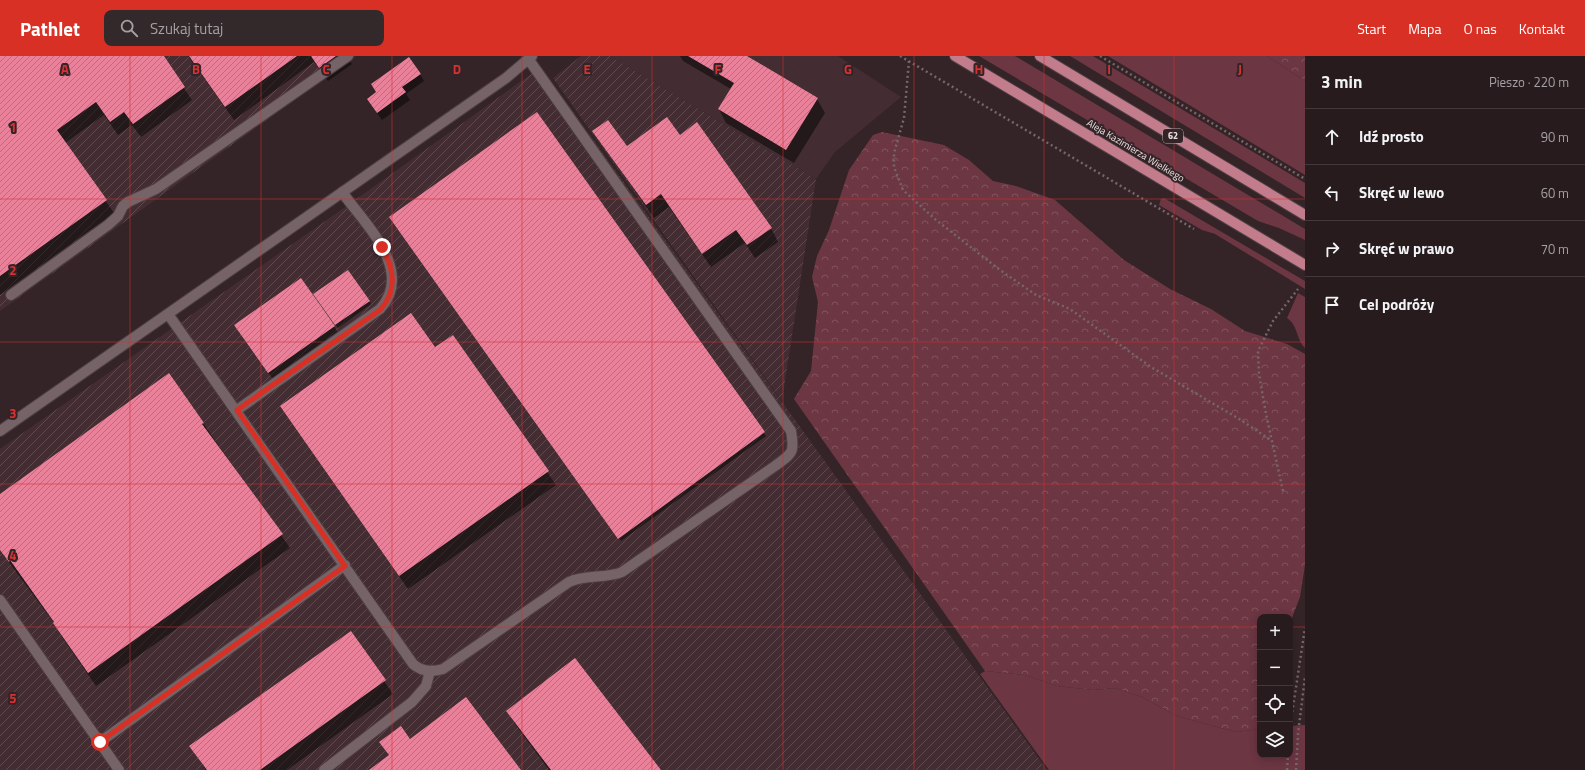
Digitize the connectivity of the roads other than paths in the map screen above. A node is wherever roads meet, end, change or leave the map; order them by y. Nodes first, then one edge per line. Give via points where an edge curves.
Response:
1 (348, 56) edge
2 (955, 56) edge
3 (1040, 56) edge
4 (530, 58) edge
5 (342, 192) junction
6 (1305, 215) edge
7 (1305, 265) edge
8 (11, 295) dead end
9 (168, 314) junction
10 (237, 410) junction
11 (0, 431) edge
12 (345, 566) junction
13 (0, 600) edge
14 (430, 671) junction
15 (100, 742) junction
16 (118, 769) edge
17 (324, 770) edge

1 - 8 lane via 156,189 128,202 108,225
2 - 7 main road, Aleja Kazimierza Wielkiego
3 - 6 main road, 62
4 - 5 lane via 506,78
4 - 14 lane via 791,431 793,445 791,454 622,572 615,575 580,577 569,582 450,665
5 - 9 lane
5 - 10 lane via 390,261 393,281 391,293 380,310
9 - 10 lane
9 - 11 lane
10 - 12 lane
12 - 14 lane via 413,664
12 - 15 lane
13 - 15 lane
14 - 17 lane via 426,686 412,702
15 - 16 lane

